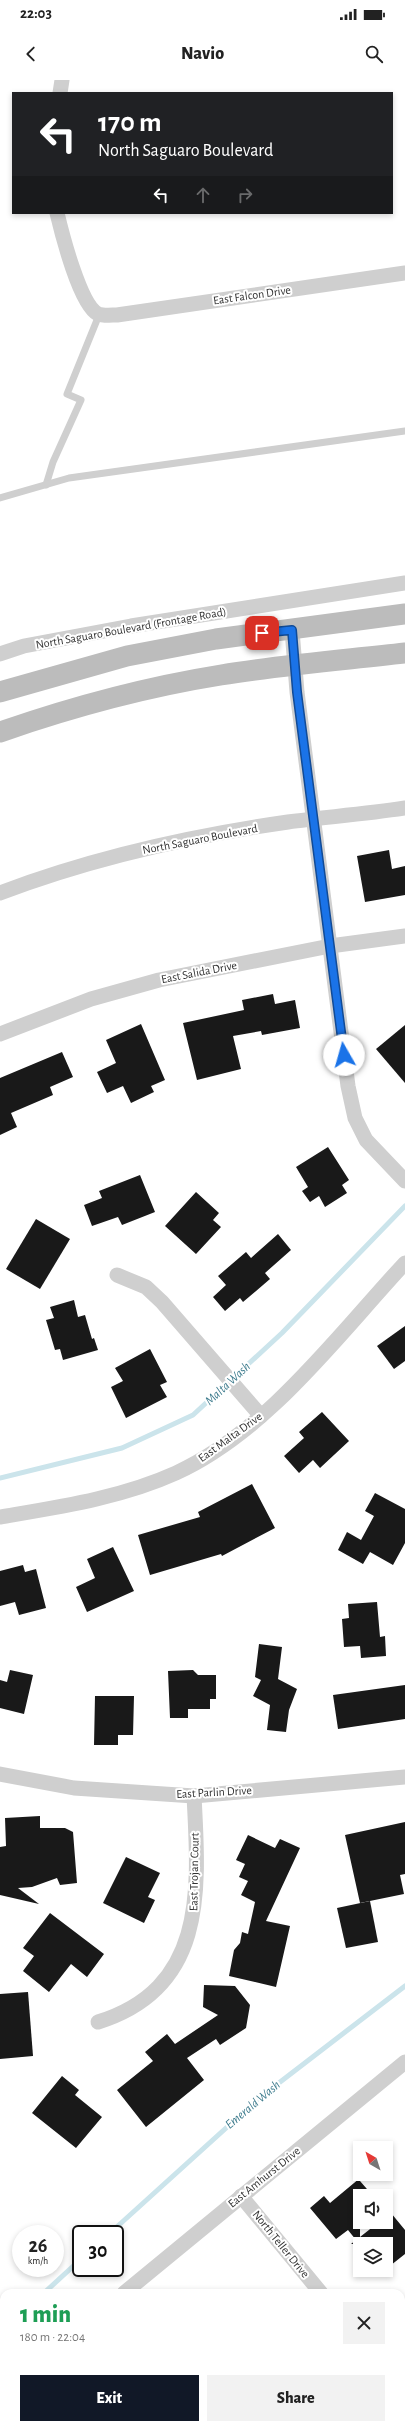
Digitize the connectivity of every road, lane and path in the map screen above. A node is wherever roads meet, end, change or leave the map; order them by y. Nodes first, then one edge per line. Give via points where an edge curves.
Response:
1 (62, 80) edge
2 (60, 92) edge
3 (57, 214) edge
4 (405, 273) edge
5 (99, 315) junction
6 (405, 431) edge
7 (46, 485) junction
8 (0, 498) edge
9 (405, 583) edge
10 (405, 614) edge
11 (292, 630) junction
12 (405, 652) edge
13 (0, 654) edge
14 (295, 666) junction
15 (0, 692) edge
16 (0, 732) edge
17 (405, 808) edge
18 (313, 820) junction
19 (0, 893) edge
20 (405, 936) edge
21 (330, 946) junction
22 (0, 1034) edge
23 (405, 1181) edge
24 (405, 1263) edge
25 (117, 1275) dead end
26 (261, 1416) junction
27 (0, 1517) edge
28 (0, 1774) edge
29 (405, 1777) edge
30 (194, 1796) junction
31 (98, 2022) dead end
32 (405, 2062) edge
33 (241, 2196) junction
34 (129, 2289) edge
35 (318, 2289) edge

1 - 2 street
3 - 5 street via 63,240 79,283 91,308
4 - 5 street, East Falcon Drive via 117,315
5 - 7 lane via 67,394 81,400 53,462
6 - 7 lane via 69,478
7 - 8 lane
9 - 13 street, North Saguaro Boulevard (Frontage Road) via 131,626 24,646
10 - 11 main road
11 - 14 street
11 - 15 main road via 216,639 127,656
12 - 14 main road
14 - 16 main road via 222,674 171,684 113,698
14 - 18 street
17 - 18 street, North Saguaro Boulevard
18 - 19 street, North Saguaro Boulevard via 194,838 100,860
18 - 21 street
20 - 21 street, East Salida Drive
21 - 22 street, East Salida Drive via 159,980 91,1000
21 - 23 street via 348,1086 355,1118 366,1140
24 - 26 street, East Malta Drive via 313,1364
25 - 26 street via 146,1287 162,1302
26 - 27 street, East Malta Drive via 213,1452 177,1473 92,1500
28 - 30 street, East Parlin Drive via 74,1788
29 - 30 street, East Parlin Drive
30 - 31 street, East Trojan Court via 195,1911 183,1950 158,1988 138,2005 119,2016
32 - 33 street, East Amhurst Drive
33 - 34 street, East Amhurst Drive
33 - 35 street, North Teller Drive

